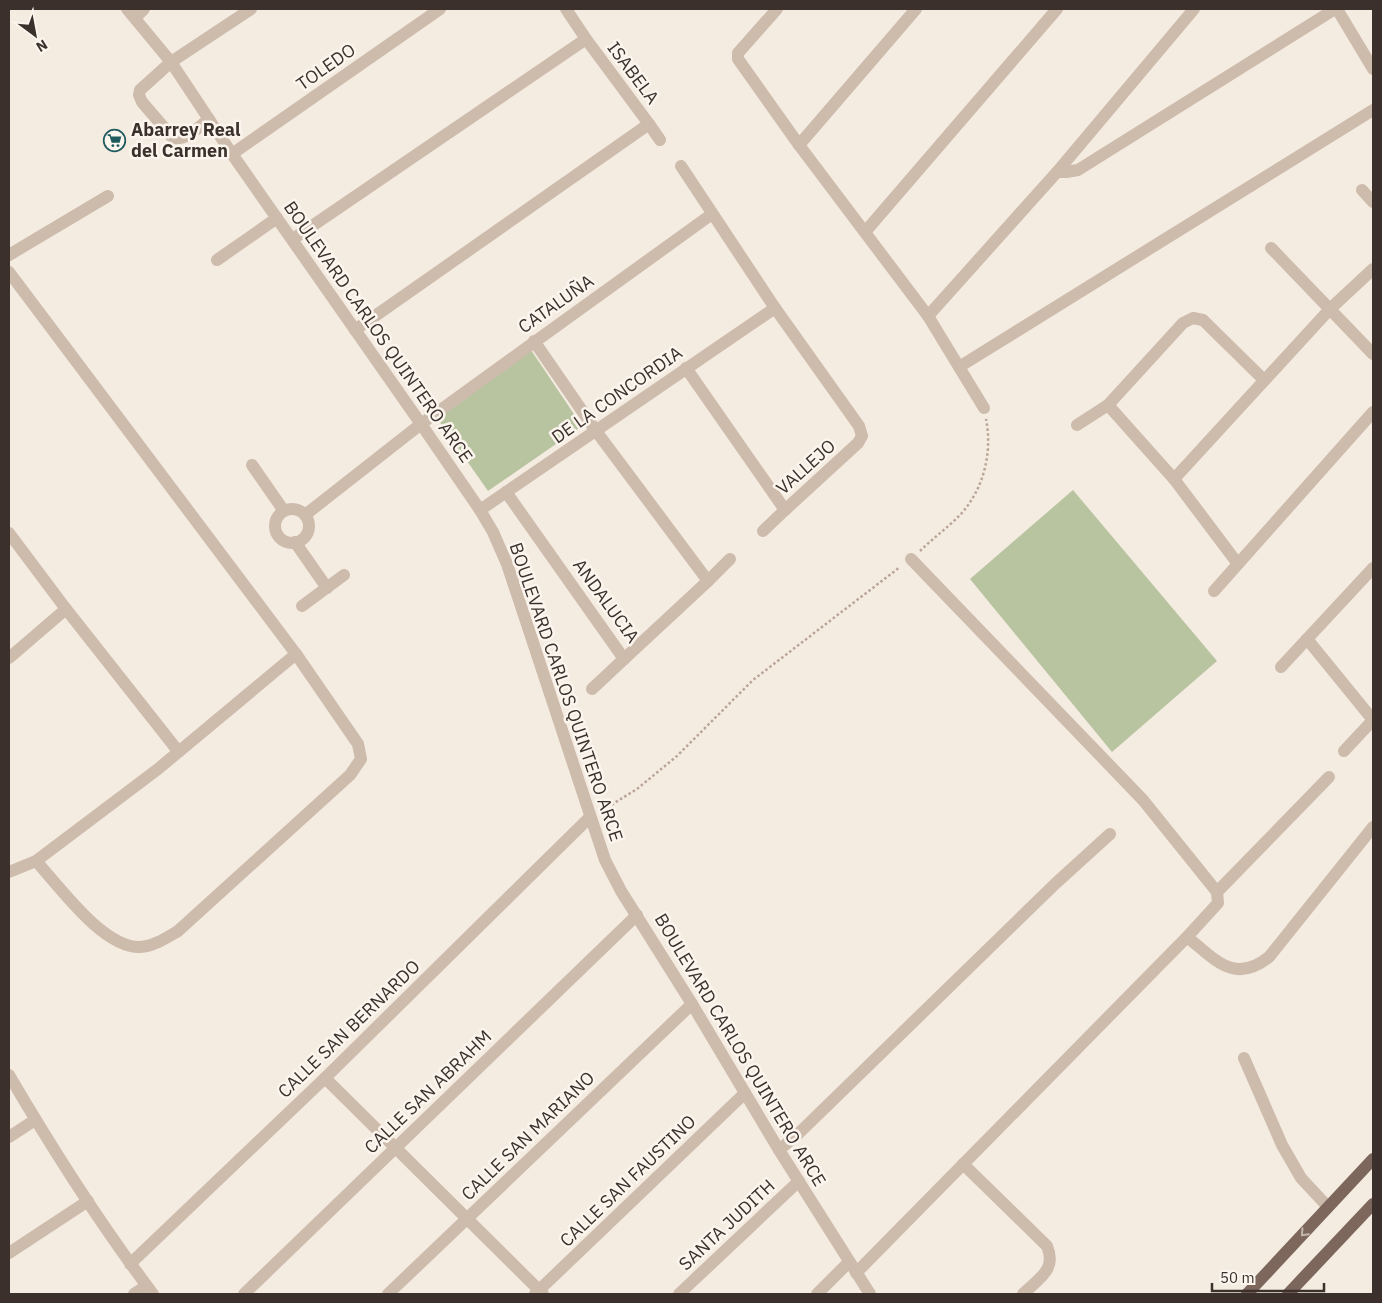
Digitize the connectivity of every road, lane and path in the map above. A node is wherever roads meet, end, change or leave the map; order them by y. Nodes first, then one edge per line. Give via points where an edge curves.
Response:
1 (251, 9) edge
2 (440, 9) edge
3 (566, 9) edge
4 (777, 9) edge
5 (916, 9) edge
6 (1057, 9) edge
7 (1194, 9) edge
8 (1336, 9) edge
9 (136, 12) edge
10 (586, 39) junction
11 (171, 62) junction
12 (1373, 69) edge
13 (1373, 110) edge
14 (209, 119) junction
15 (649, 124) junction
16 (660, 140) dead end
17 (799, 144) junction
18 (232, 154) junction
19 (681, 166) dead end
20 (1057, 172) junction
21 (1362, 190) dead end
22 (108, 196) dead end
23 (1373, 202) edge
24 (712, 214) junction
25 (277, 218) junction
26 (865, 232) junction
27 (293, 239) junction
28 (1272, 248) dead end
29 (9, 255) edge
30 (217, 260) dead end
31 (1373, 269) edge
32 (9, 272) edge
33 (776, 308) junction
34 (1330, 309) junction
35 (928, 316) junction
36 (354, 330) junction
37 (534, 341) junction
38 (1373, 354) edge
39 (959, 367) junction
40 (686, 368) junction
41 (1264, 380) junction
42 (1108, 404) junction
43 (984, 408) joint
44 (1373, 412) edge
45 (421, 424) junction
46 (1077, 425) dead end
47 (596, 431) junction
48 (252, 465) dead end
49 (1174, 479) junction
50 (506, 492) junction
51 (480, 510) junction
52 (785, 510) junction
53 (284, 511) junction
54 (305, 515) junction
55 (762, 531) dead end
56 (9, 533) edge
57 (294, 542) junction
58 (911, 559) junction
59 (730, 560) dead end
60 (1238, 564) junction
61 (1373, 568) edge
62 (344, 575) dead end
63 (708, 581) junction
64 (326, 588) junction
65 (1214, 592) dead end
66 (302, 606) dead end
67 (66, 609) junction
68 (1308, 639) junction
69 (296, 654) junction
70 (9, 658) edge
71 (624, 659) junction
72 (1281, 667) dead end
73 (592, 689) dead end
74 (1373, 720) edge
75 (1344, 751) dead end
76 (178, 752) junction
77 (1329, 777) dead end
78 (590, 817) junction
79 (1373, 827) edge
80 (1110, 834) dead end
81 (36, 861) junction
82 (9, 872) edge
83 (1217, 892) junction
84 (637, 915) junction
85 (1187, 937) junction
86 (692, 1004) junction
87 (1244, 1058) dead end
88 (9, 1074) edge
89 (325, 1078) junction
90 (744, 1093) junction
91 (35, 1120) junction
92 (9, 1136) edge
93 (396, 1148) junction
94 (778, 1150) junction
95 (1373, 1159) edge
96 (963, 1164) junction
97 (799, 1181) junction
98 (88, 1201) junction
99 (1373, 1204) edge
100 (1328, 1207) junction
101 (467, 1218) junction
102 (9, 1253) edge
103 (130, 1264) junction
104 (852, 1267) junction
105 (149, 1290) edge
106 (539, 1293) edge
107 (134, 1294) edge
108 (244, 1294) edge
109 (388, 1294) edge
110 (679, 1294) edge
111 (817, 1294) edge
112 (870, 1294) edge
113 (1023, 1294) edge
114 (1247, 1294) edge
115 (1288, 1294) edge

1 - 11 street
2 - 18 street, TOLEDO
3 - 10 street
4 - 17 street via 737,57
5 - 17 street
6 - 26 street
7 - 20 street
8 - 12 street
8 - 20 street via 1078,170
9 - 11 street, BOULEVARD CARLOS QUINTERO ARCE
10 - 15 street, ISABELA
10 - 27 street, ISABELA
11 - 14 street, BOULEVARD CARLOS QUINTERO ARCE
11 - 14 street via 140,90 142,102 173,138 188,135
13 - 39 street
14 - 18 street, BOULEVARD CARLOS QUINTERO ARCE
15 - 16 street
15 - 36 street, ISABELA
17 - 26 street
18 - 25 street, BOULEVARD CARLOS QUINTERO ARCE
19 - 24 street
20 - 35 street
21 - 23 street
22 - 29 street
24 - 33 street
24 - 37 street, CATALUÑA
25 - 27 street, BOULEVARD CARLOS QUINTERO ARCE
25 - 30 street
26 - 35 street
27 - 36 street, BOULEVARD CARLOS QUINTERO ARCE
28 - 34 street
31 - 34 street
32 - 69 street
33 - 40 street, DE LA CONCORDIA
33 - 52 street, VALLEJO via 859,426 862,436
34 - 38 street
34 - 41 street
35 - 39 street
36 - 45 street, BOULEVARD CARLOS QUINTERO ARCE
37 - 45 street, CATALUÑA
37 - 47 street
39 - 43 street
40 - 47 street, DE LA CONCORDIA
40 - 52 street, VALLEJO
41 - 42 street via 1203,320 1193,318 1182,323
41 - 49 street
42 - 46 street
42 - 49 street
43 - 58 path via 989,432 988,457 974,497 959,517
44 - 60 street
45 - 51 street, BOULEVARD CARLOS QUINTERO ARCE
45 - 54 street, CATALUÑA
47 - 50 street, DE LA CONCORDIA
47 - 63 street
48 - 53 street
49 - 60 street
50 - 51 street, DE LA CONCORDIA
50 - 71 street, ANDALUCIA
51 - 78 street, BOULEVARD CARLOS QUINTERO ARCE via 507,564
52 - 55 street
53 - 54 street via 295,509
53 - 57 street via 276,520 276,531 283,540
54 - 57 street via 307,531
56 - 67 street
57 - 64 street
58 - 78 path via 753,680 677,756 637,789
58 - 83 street via 1143,800
59 - 63 street, ANDALUCIA
60 - 65 street
61 - 68 street
62 - 64 street
63 - 71 street, ANDALUCIA
64 - 66 street
67 - 70 street
67 - 76 street
68 - 72 street
68 - 74 street
69 - 76 street
69 - 81 street via 358,744 361,759 350,775 178,931 160,942 139,947 119,942 95,927
71 - 73 street
74 - 75 street
76 - 81 street
77 - 83 street
78 - 84 street, BOULEVARD CARLOS QUINTERO ARCE via 605,860
78 - 89 street, CALLE SAN BERNARDO
79 - 85 street via 1269,957 1259,965 1237,970 1225,967
80 - 94 street
81 - 82 street
83 - 85 street via 1218,903
84 - 86 street, BOULEVARD CARLOS QUINTERO ARCE
84 - 93 street, CALLE SAN ABRAHM
85 - 96 street
86 - 90 street, BOULEVARD CARLOS QUINTERO ARCE
86 - 101 street, CALLE SAN MARIANO
87 - 100 street via 1282,1145 1302,1178
88 - 91 street
89 - 93 street
89 - 103 street, CALLE SAN BERNARDO
90 - 94 street, BOULEVARD CARLOS QUINTERO ARCE
90 - 106 street, CALLE SAN FAUSTINO
91 - 92 street
91 - 98 street
93 - 101 street
93 - 108 street, CALLE SAN ABRAHM
94 - 97 street, BOULEVARD CARLOS QUINTERO ARCE
95 - 100 main road
96 - 104 street
96 - 113 street via 1047,1246 1050,1266
97 - 104 street, BOULEVARD CARLOS QUINTERO ARCE
97 - 110 street, SANTA JUDITH
98 - 102 street
98 - 103 street
99 - 115 main road
100 -> 114 main road
101 - 106 street
101 - 109 street, CALLE SAN MARIANO
103 - 105 street
104 - 111 street
104 - 112 street, BOULEVARD CARLOS QUINTERO ARCE
105 - 107 street

